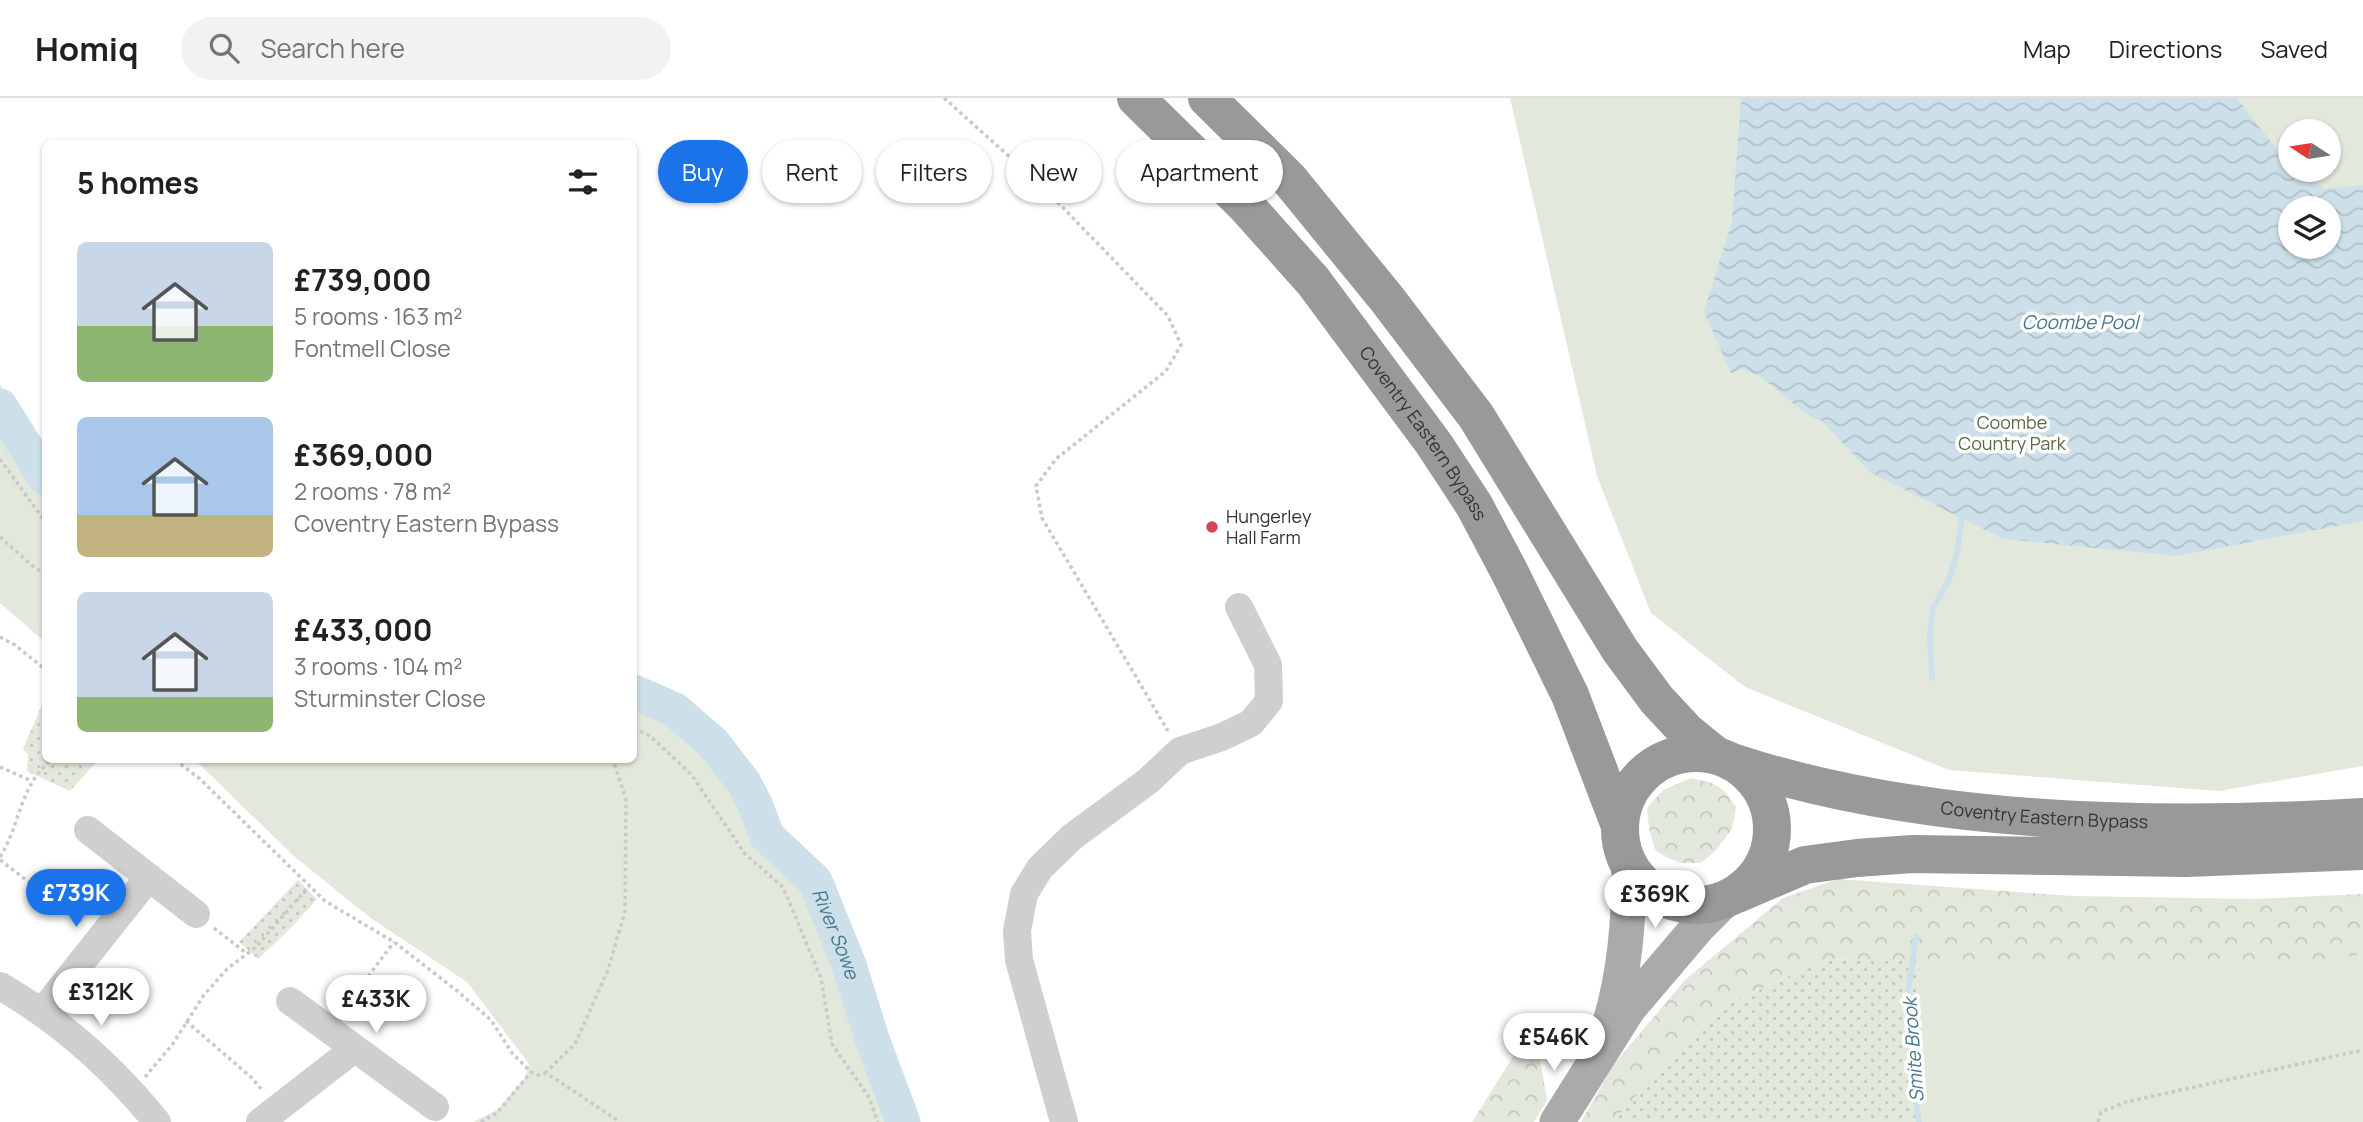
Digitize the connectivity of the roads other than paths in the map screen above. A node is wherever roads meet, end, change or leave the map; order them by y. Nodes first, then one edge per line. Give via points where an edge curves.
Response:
1 (1136, 98) edge
2 (1207, 98) edge
3 (1239, 607) dead end
4 (1723, 758) junction
5 (2363, 817) edge
6 (1620, 826) junction
7 (88, 830) dead end
8 (2363, 851) edge
9 (1629, 866) junction
10 (149, 877) junction
11 (1731, 897) junction
12 (196, 914) road end
13 (0, 986) edge
14 (290, 1000) dead end
15 (42, 1012) junction
16 (355, 1049) junction
17 (1599, 1052) junction
18 (435, 1107) dead end
19 (271, 1114) edge
20 (157, 1122) edge
21 (1064, 1122) edge
22 (1557, 1122) edge

1 - 6 highway, Coventry Eastern Bypass via 1246,206 1313,281 1434,443 1475,505 1534,620 1570,695
2 - 4 highway, Coventry Eastern Bypass via 1289,179 1387,299 1476,416 1620,650 1687,732
3 - 21 street via 1268,666 1269,701 1251,723 1180,751 1040,867 1024,894 1017,931 1019,960
4 - 5 highway, Coventry Eastern Bypass via 1852,795 1984,811 2215,823
4 - 6 highway via 1681,754 1654,766 1630,792
4 - 11 highway via 1760,787 1773,827 1764,863 1749,884
6 - 9 highway
7 - 10 street
8 - 11 highway, Coventry Eastern Bypass via 2186,859 1884,856 1805,865
9 - 11 highway via 1643,883 1670,901 1701,905
9 - 17 main road via 1620,988
10 - 12 street
10 - 15 street
11 - 17 main road via 1698,927 1629,1008
13 - 15 street
14 - 16 street
15 - 20 street via 103,1063
16 - 18 street
16 - 19 street
17 - 22 main road

